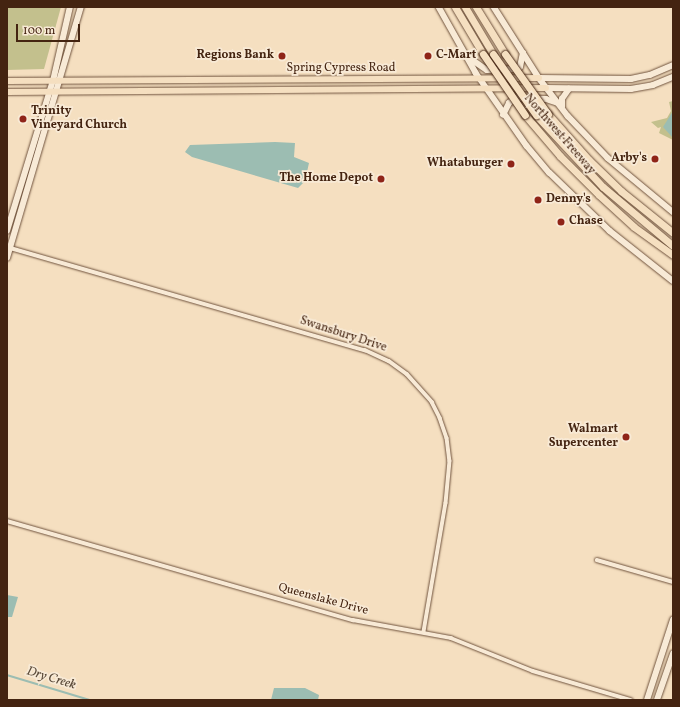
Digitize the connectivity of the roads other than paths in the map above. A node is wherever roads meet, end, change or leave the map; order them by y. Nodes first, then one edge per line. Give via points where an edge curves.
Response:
1 (70, 7) edge
2 (81, 7) edge
3 (439, 7) edge
4 (455, 7) edge
5 (465, 7) edge
6 (476, 7) edge
7 (494, 7) edge
8 (523, 53) junction
9 (467, 56) junction
10 (673, 65) edge
11 (673, 77) edge
12 (539, 78) junction
13 (631, 79) junction
14 (246, 80) junction
15 (351, 80) junction
16 (480, 80) junction
17 (7, 81) edge
18 (53, 81) junction
19 (60, 81) junction
20 (166, 81) junction
21 (546, 88) junction
22 (487, 89) junction
23 (569, 89) junction
24 (246, 90) junction
25 (352, 90) junction
26 (631, 90) junction
27 (164, 91) junction
28 (7, 92) edge
29 (49, 92) junction
30 (58, 92) junction
31 (560, 105) junction
32 (503, 115) junction
33 (22, 183) junction
34 (29, 185) junction
35 (673, 212) edge
36 (7, 231) edge
37 (673, 233) edge
38 (673, 246) edge
39 (8, 247) edge
40 (673, 255) edge
41 (7, 258) edge
42 (673, 281) edge
43 (7, 521) edge
44 (597, 560) dead end
45 (673, 582) edge
46 (673, 620) edge
47 (424, 632) junction
48 (673, 654) edge
49 (631, 700) edge
50 (647, 700) edge
51 (657, 700) edge

1 - 18 main road
2 - 19 main road
3 - 9 main road
4 - 40 highway, Northwest Freeway, bridge via 483,54 525,115 560,156 634,227
5 - 38 highway, bridge via 493,54 536,115 603,187
6 - 37 highway, Northwest Freeway, bridge via 505,54 548,114 621,191
7 - 8 main road
8 - 9 main road via 520,67 516,69 487,70
8 - 12 main road
9 - 16 main road
10 - 13 main road, Spring Cypress Road
11 - 26 main road, Spring Cypress Road
12 - 13 main road, Spring Cypress Road
12 - 16 main road, Spring Cypress Road
12 - 21 main road
13 - 26 main road
14 - 15 main road, Spring Cypress Road
14 - 20 main road, Spring Cypress Road
14 - 24 main road
15 - 16 main road, Spring Cypress Road
15 - 25 main road
16 - 22 main road
17 - 18 main road, Spring Cypress Road
18 - 19 main road, Spring Cypress Road
18 - 29 main road
19 - 20 main road, Spring Cypress Road
19 - 30 main road
20 - 27 main road
21 - 22 main road, Spring Cypress Road
21 - 23 main road, Spring Cypress Road
21 - 31 main road
22 - 25 main road, Spring Cypress Road
22 - 32 main road
23 - 26 main road, Spring Cypress Road
23 - 31 main road
24 - 25 main road, Spring Cypress Road
24 - 27 main road, Spring Cypress Road
27 - 30 main road, Spring Cypress Road
28 - 29 main road, Spring Cypress Road
29 - 30 main road, Spring Cypress Road
29 - 33 main road
30 - 34 main road
31 - 32 main road via 546,99 516,98 509,103
31 - 35 main road via 608,158
32 - 42 main road via 550,173 623,242
33 - 34 main road
33 - 36 main road
34 - 39 main road
39 - 41 main road
39 - 47 street, Swansbury Drive via 364,350 389,361 413,379 432,402 440,418 447,438 450,461 446,503
43 - 47 street, Queenslake Drive via 354,620
44 - 45 street
46 - 50 main road
47 - 49 street, Queenslake Drive via 465,642 534,671
48 - 51 main road

